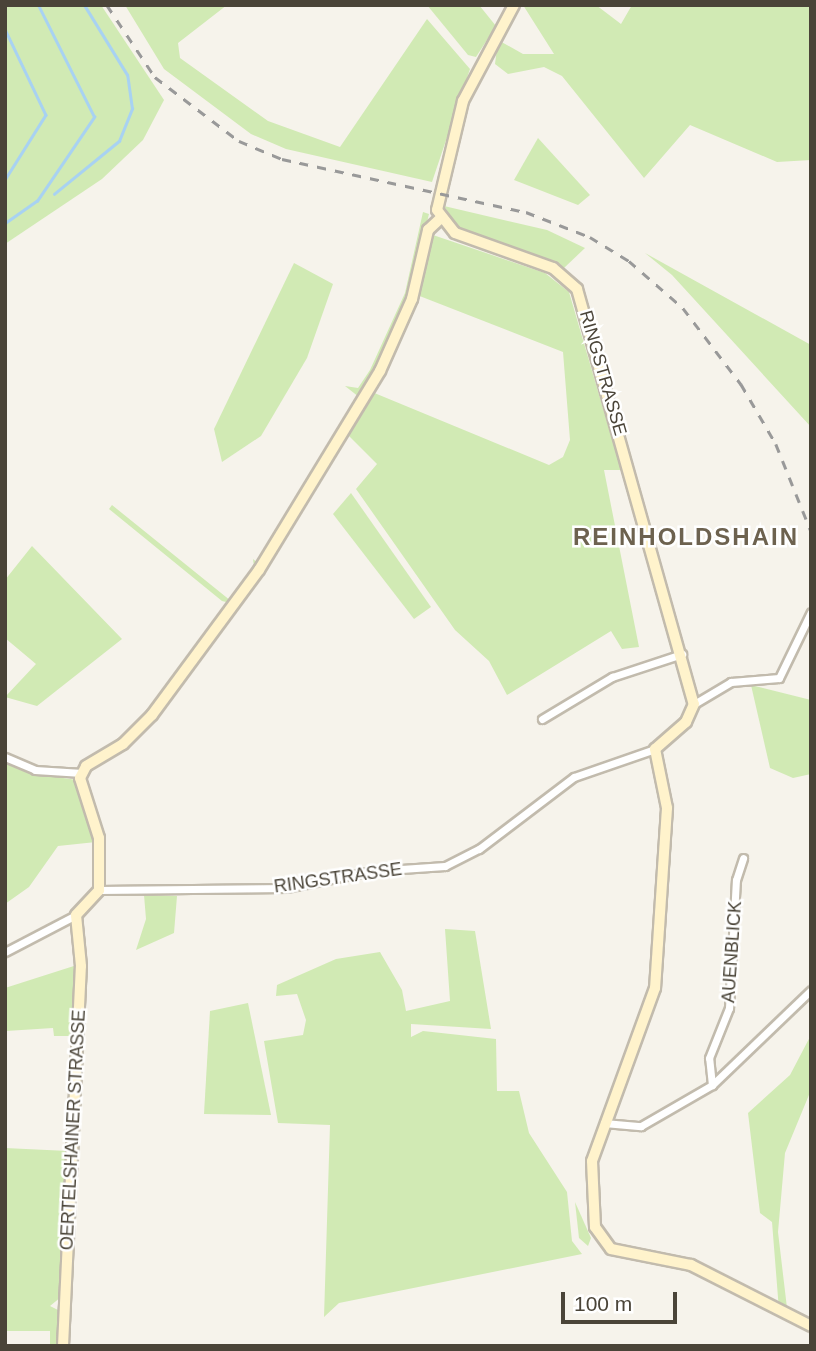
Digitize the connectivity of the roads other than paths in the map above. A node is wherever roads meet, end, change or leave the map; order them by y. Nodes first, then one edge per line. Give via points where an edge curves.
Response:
1 (514, 5) edge
2 (440, 218) junction
3 (811, 612) edge
4 (682, 654) junction
5 (694, 704) junction
6 (542, 719) dead end
7 (655, 749) junction
8 (5, 757) edge
9 (82, 773) junction
10 (743, 858) dead end
11 (99, 890) junction
12 (76, 915) junction
13 (5, 952) edge
14 (811, 990) edge
15 (712, 1084) junction
16 (604, 1123) junction
17 (811, 1325) edge
18 (63, 1346) edge

1 - 2 street via 476,70 449,139 436,202
2 - 4 street, RINGSTRASSE via 455,233 553,268 577,289
2 - 9 street via 428,230 412,299 380,371 259,570 152,715
3 - 5 street via 779,678 731,682
4 - 5 street, RINGSTRASSE
4 - 6 street via 612,677
5 - 7 street, RINGSTRASSE via 686,722
7 - 11 street, RINGSTRASSE via 574,777 480,849 445,866 372,871 286,888
7 - 16 street via 667,808 655,988
8 - 9 street via 35,770
9 - 11 street via 99,838
10 - 15 street, AUENBLICK via 736,880 729,1008 709,1058
11 - 12 street
12 - 13 street
12 - 18 street, OERTELSHAINER STRASSE via 81,966
14 - 15 street
15 - 16 street via 641,1126
16 - 17 street via 590,1182 602,1243 622,1253 691,1265

